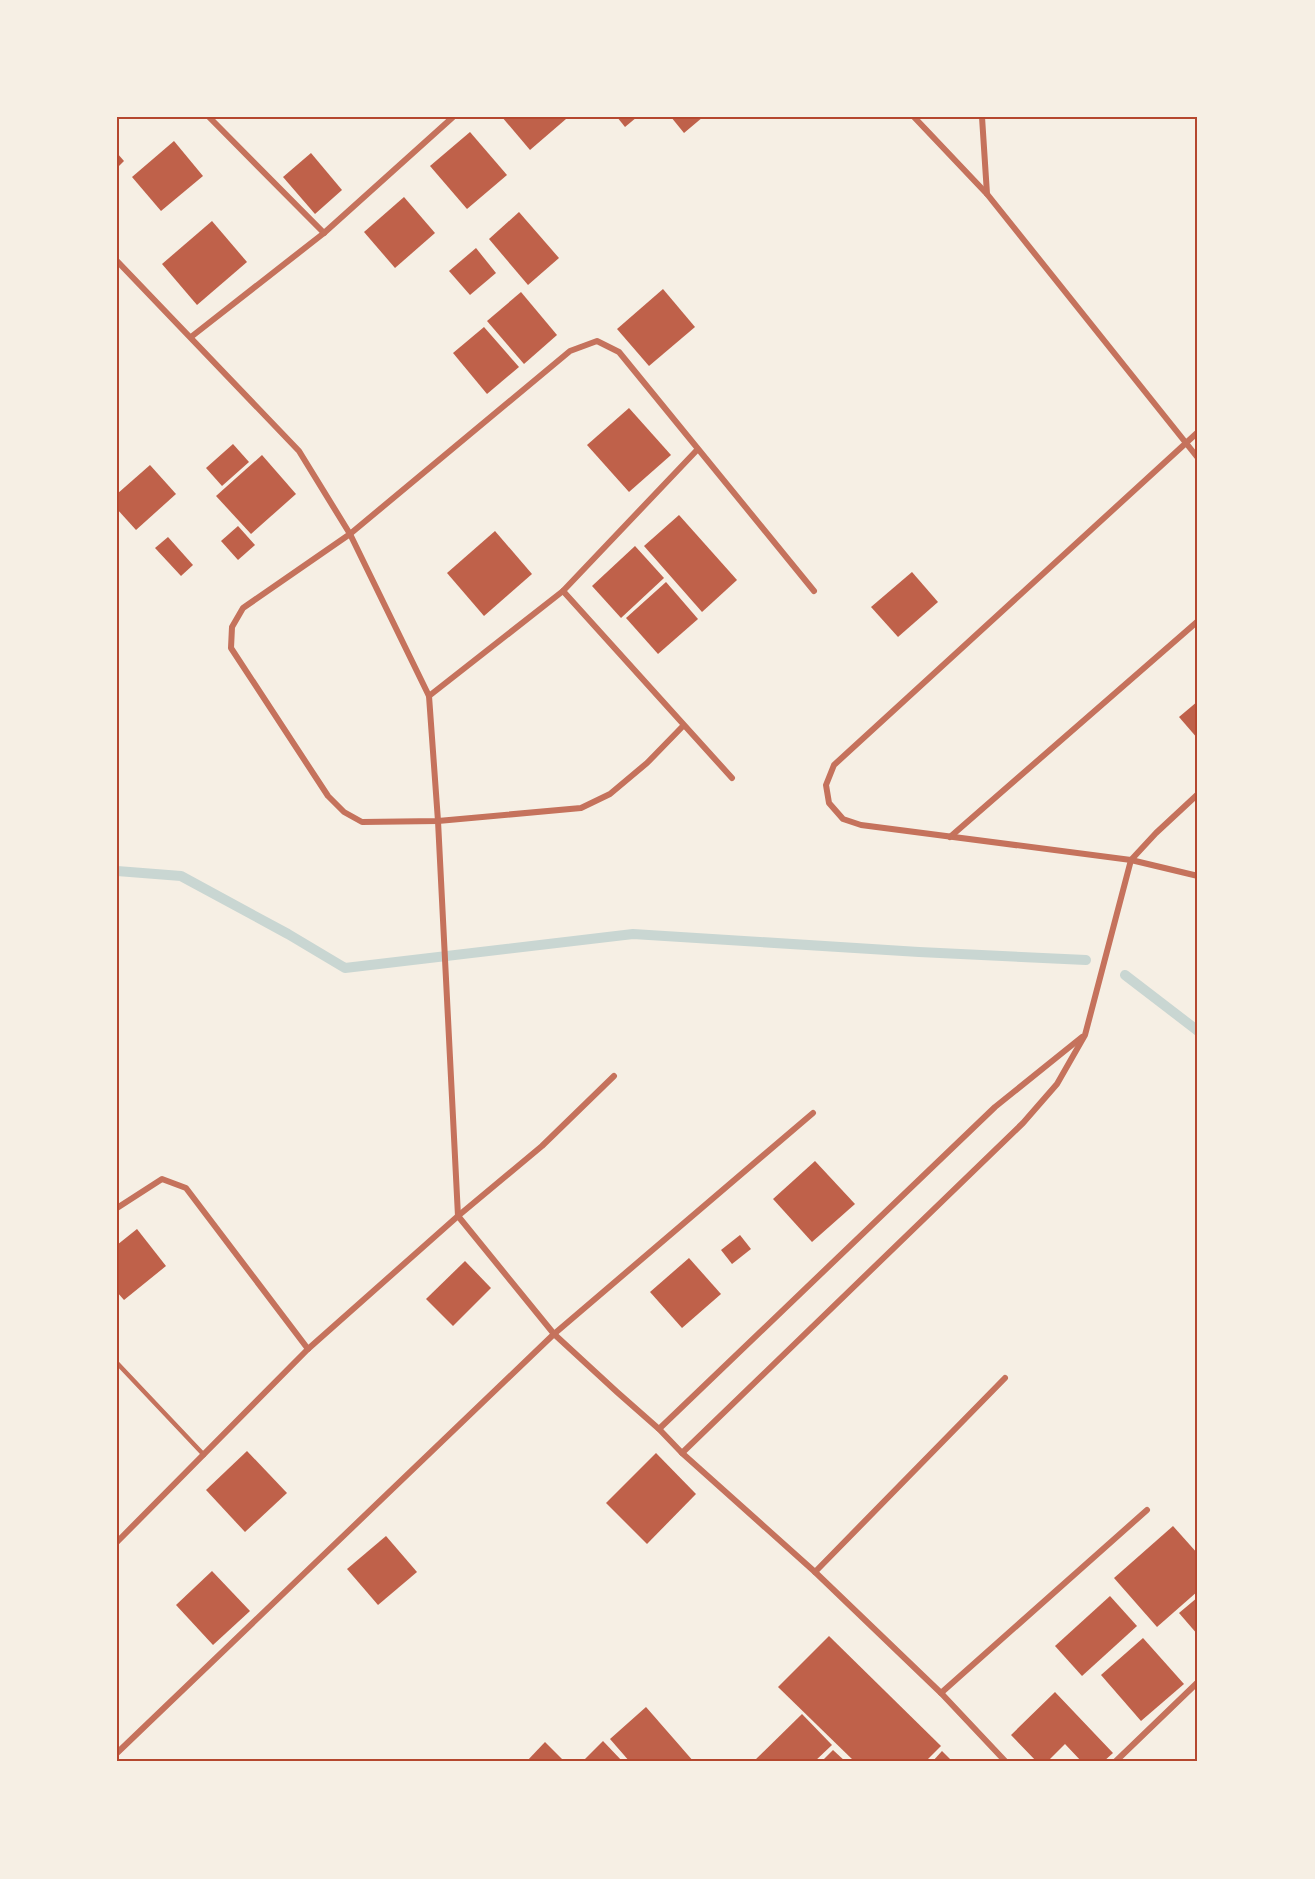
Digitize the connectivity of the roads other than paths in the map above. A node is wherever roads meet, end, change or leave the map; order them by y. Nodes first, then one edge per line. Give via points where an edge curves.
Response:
1 (209, 117) edge
2 (914, 117) edge
3 (982, 117) edge
4 (449, 118) edge
5 (987, 194) junction
6 (324, 234) junction
7 (117, 261) edge
8 (191, 337) junction
9 (1198, 432) edge
10 (1186, 444) junction
11 (698, 450) junction
12 (1198, 458) edge
13 (350, 534) junction
14 (563, 591) junction
15 (814, 591) dead end
16 (1198, 621) edge
17 (429, 696) junction
18 (683, 726) junction
19 (732, 778) dead end
20 (1198, 794) edge
21 (438, 821) junction
22 (950, 837) junction
23 (1131, 860) junction
24 (1198, 876) edge
25 (1085, 1035) junction
26 (614, 1076) dead end
27 (813, 1113) dead end
28 (117, 1208) edge
29 (458, 1216) junction
30 (554, 1334) junction
31 (308, 1349) junction
32 (117, 1363) edge
33 (1005, 1378) dead end
34 (659, 1429) junction
35 (682, 1453) junction
36 (204, 1455) junction
37 (1147, 1510) dead end
38 (117, 1542) edge
39 (815, 1572) junction
40 (1198, 1682) edge
41 (941, 1693) junction
42 (117, 1753) edge
43 (1004, 1761) edge
44 (1115, 1762) edge

1 - 6 street
2 - 5 street
3 - 5 street
4 - 6 street
5 - 10 street
6 - 8 street
7 - 8 street
8 - 13 street via 299,451
9 - 10 street
10 - 12 street
10 - 22 street via 834,765 826,785 829,803 843,819
11 - 13 street via 619,352 597,341 570,351
11 - 14 street
11 - 15 street
13 - 17 street
13 - 21 street via 243,608 232,627 231,648 328,796 344,812 362,822
14 - 17 street
14 - 18 street
16 - 22 street
17 - 21 street
18 - 19 street
18 - 21 street via 629,779 594,803 564,810
20 - 23 street
21 - 29 street
22 - 23 street
23 - 24 street
23 - 25 street
25 - 34 street via 995,1107
25 - 35 street via 1057,1084 1023,1123
26 - 29 street via 542,1146
27 - 30 street
28 - 31 street via 162,1179 186,1188
29 - 30 street
29 - 31 street
30 - 34 street
30 - 42 street
31 - 36 street
32 - 36 lane
33 - 39 street
34 - 35 street
35 - 39 street
36 - 38 street
37 - 41 street
39 - 41 street
40 - 44 street
41 - 43 street

